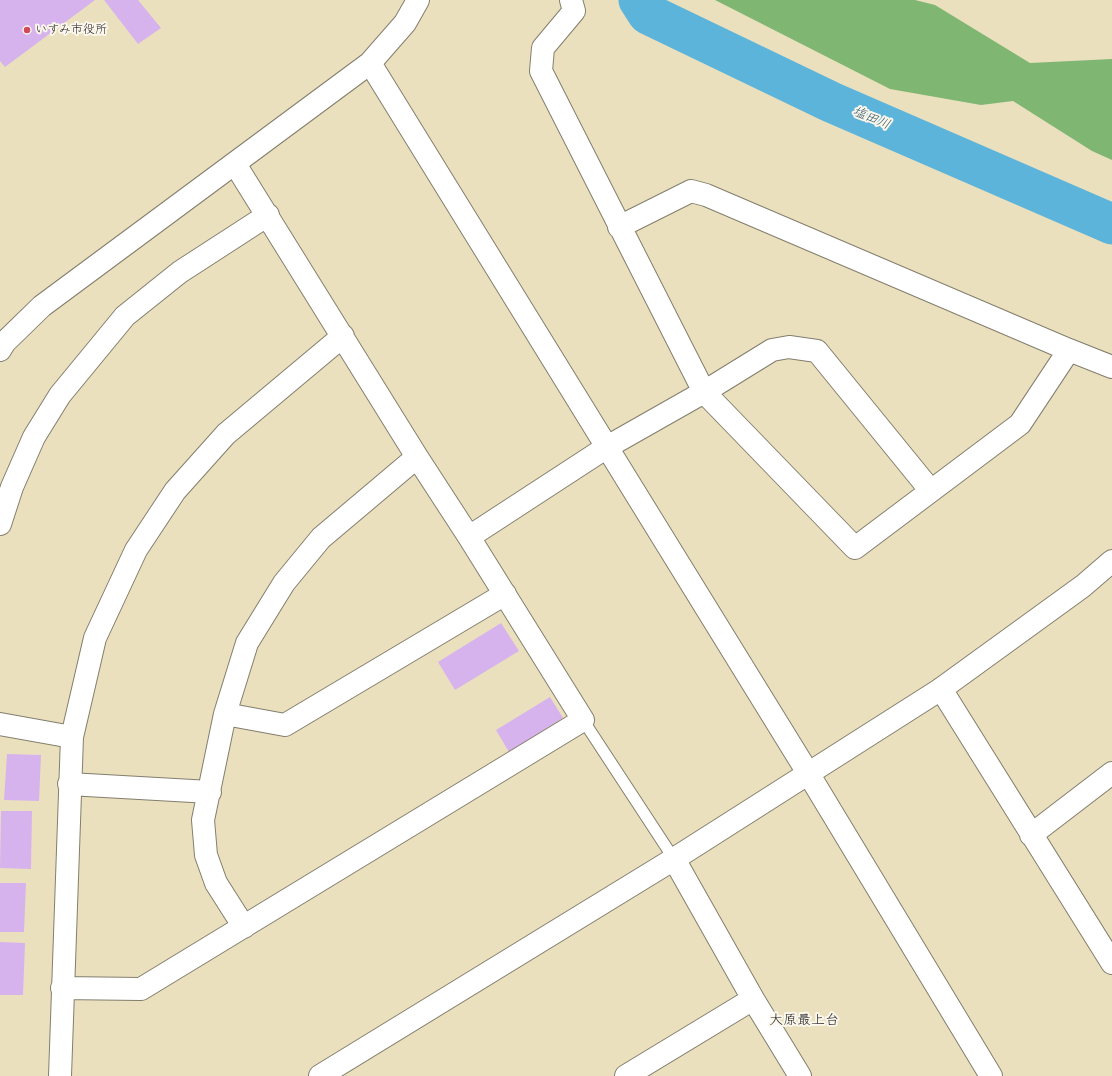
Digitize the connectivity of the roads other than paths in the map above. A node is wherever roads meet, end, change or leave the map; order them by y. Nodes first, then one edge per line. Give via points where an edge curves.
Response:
1 (418, 0) edge
2 (571, 0) edge
3 (370, 63) junction
4 (235, 164) junction
5 (268, 215) junction
6 (620, 227) junction
7 (343, 336) junction
8 (0, 350) edge
9 (1069, 350) junction
10 (1112, 366) edge
11 (704, 392) junction
12 (607, 447) junction
13 (417, 457) junction
14 (931, 491) junction
15 (0, 524) edge
16 (469, 537) junction
17 (1112, 561) edge
18 (505, 594) junction
19 (941, 689) junction
20 (225, 714) junction
21 (583, 720) junction
22 (0, 724) edge
23 (72, 737) junction
24 (1112, 773) edge
25 (808, 774) junction
26 (69, 784) junction
27 (210, 792) junction
28 (1031, 835) junction
29 (674, 859) junction
30 (244, 927) junction
31 (1105, 935) edge
32 (1112, 963) edge
33 (62, 988) junction
34 (753, 999) junction
35 (60, 1076) edge
36 (320, 1076) edge
37 (626, 1076) edge
38 (800, 1076) edge
39 (991, 1076) edge

1 - 3 street via 405,23
2 - 6 street via 574,11 543,48 541,71
3 - 4 street
3 - 12 street
4 - 5 street
4 - 8 street via 42,306
5 - 7 street
5 - 15 street via 180,272 125,316 60,395 34,437 12,487
6 - 9 street via 691,192 706,195
6 - 11 street
7 - 13 street
7 - 23 street via 226,434 171,498 136,550 95,638
9 - 10 street
9 - 14 street via 1020,424
11 - 12 street
11 - 14 street via 772,350 789,347 818,351
11 - 14 street via 855,548
12 - 16 street
12 - 25 street
13 - 16 street
13 - 20 street via 321,538 284,583 247,643
16 - 18 street
17 - 19 street via 1083,586
18 - 20 street via 285,725
18 - 21 street
19 - 25 street
19 - 28 street
20 - 27 street
21 - 29 lane
21 - 30 street
22 - 23 street
23 - 26 street
24 - 28 street
25 - 29 street
25 - 39 street
26 - 27 street
26 - 33 street
27 - 30 street via 203,820 206,854 216,883
28 - 31 street
29 - 34 street
29 - 36 street
30 - 33 street via 141,988
31 - 32 street
33 - 35 street
34 - 37 street
34 - 38 street

